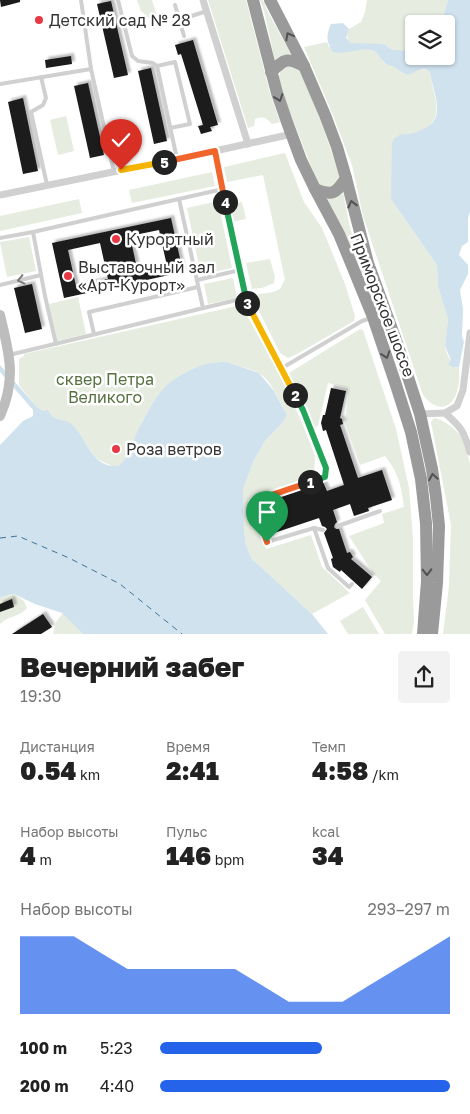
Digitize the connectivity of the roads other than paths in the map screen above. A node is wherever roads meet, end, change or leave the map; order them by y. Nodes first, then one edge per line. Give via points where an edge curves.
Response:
1 (81, 0) edge
2 (118, 0) edge
3 (203, 0) edge
4 (253, 0) edge
5 (270, 0) edge
6 (175, 5) dead end
7 (207, 11) junction
8 (179, 20) junction
9 (184, 36) dead end
10 (157, 66) junction
11 (304, 66) junction
12 (91, 69) junction
13 (271, 72) junction
14 (41, 77) junction
15 (0, 84) edge
16 (170, 128) junction
17 (292, 134) junction
18 (248, 144) junction
19 (215, 151) junction
20 (177, 159) junction
21 (114, 172) junction
22 (346, 178) junction
23 (47, 185) junction
24 (223, 189) junction
25 (315, 189) junction
26 (0, 195) edge
27 (179, 199) junction
28 (33, 232) junction
29 (0, 238) edge
30 (240, 270) junction
31 (41, 276) junction
32 (196, 280) junction
33 (0, 285) edge
34 (198, 287) junction
35 (245, 298) junction
36 (203, 308) junction
37 (0, 315) edge
38 (372, 317) junction
39 (470, 333) edge
40 (94, 334) junction
41 (56, 344) junction
42 (10, 362) junction
43 (282, 368) junction
44 (445, 413) junction
45 (420, 414) junction
46 (0, 416) edge
47 (467, 435) edge
48 (470, 452) edge
49 (380, 511) dead end
50 (338, 526) dead end
51 (314, 528) junction
52 (323, 530) dead end
53 (352, 584) dead end
54 (423, 634) edge
55 (432, 634) edge

1 - 12 lane
2 - 10 lane via 132,56
3 - 7 street
4 - 13 highway, Приморское шоссе
11 -> 5 highway, Приморское шоссе
6 - 8 lane
7 - 8 lane
7 - 18 street
8 - 9 lane
10 - 16 lane
10 - 16 lane via 175,62 190,124
11 - 13 highway via 285,60
11 - 22 highway, Приморское шоссе
12 - 14 lane
12 - 21 lane
13 -> 17 highway, Приморское шоссе
14 - 15 lane
14 - 23 lane via 46,98 43,105 31,112
16 - 20 lane
17 - 18 street
17 - 25 highway, Приморское шоссе
18 - 19 street
19 - 20 street
19 - 24 lane
20 - 21 street
21 - 23 street
22 - 25 highway via 334,192 326,194
45 -> 22 highway, Приморское шоссе via 368,263
23 - 26 street
24 - 27 lane
24 - 30 lane
25 - 38 highway, Приморское шоссе via 339,234
27 - 28 lane
27 - 32 lane
28 - 29 lane
28 - 31 lane
30 - 32 lane
30 - 35 lane
31 -> 33 lane
31 - 41 lane
32 - 34 lane
34 - 36 lane
34 - 40 lane via 89,312
35 - 36 lane
35 - 43 lane
36 - 40 lane
37 - 42 main road
38 - 43 lane
38 -> 54 highway, Приморское шоссе via 411,432 421,479 427,581
39 - 44 street via 463,390 457,406
40 - 41 lane
41 - 42 lane
42 - 46 main road via 10,387
43 - 51 lane via 326,468 325,477 254,501 267,542
44 - 45 street
44 - 47 street
55 -> 45 highway, Приморское шоссе via 439,526 432,469
47 - 48 street
49 - 50 lane
51 - 52 lane
51 - 53 lane via 328,568 349,587

